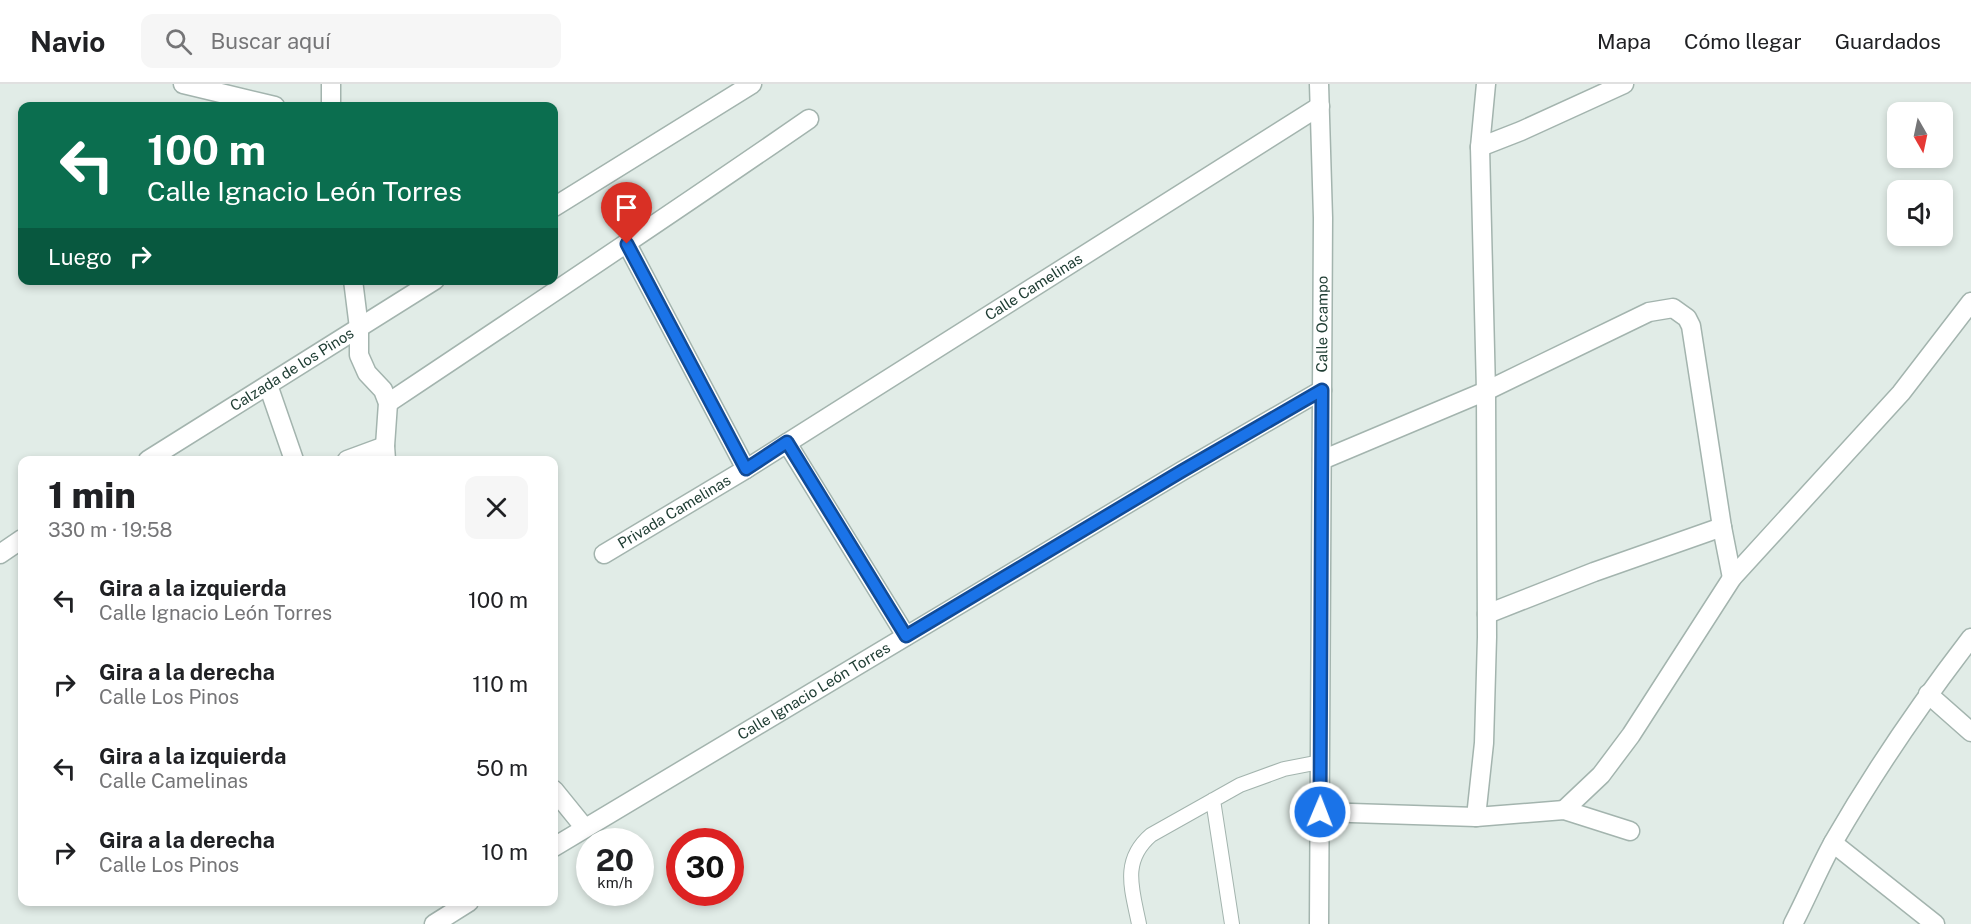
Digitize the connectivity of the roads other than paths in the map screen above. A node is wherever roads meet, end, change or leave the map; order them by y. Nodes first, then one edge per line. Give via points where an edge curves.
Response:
1 (183, 84) edge
2 (331, 84) edge
3 (752, 84) edge
4 (1320, 84) edge
5 (1486, 84) edge
6 (1624, 84) edge
7 (258, 102) edge
8 (331, 102) edge
9 (1320, 106) junction
10 (809, 119) dead end
11 (1480, 147) junction
12 (558, 205) edge
13 (627, 244) junction
14 (354, 285) edge
15 (427, 285) edge
16 (1971, 302) edge
17 (359, 328) junction
18 (268, 385) junction
19 (1322, 390) junction
20 (1486, 391) junction
21 (388, 403) junction
22 (787, 442) junction
23 (385, 453) edge
24 (154, 456) edge
25 (293, 456) edge
26 (369, 456) edge
27 (1322, 460) junction
28 (746, 469) junction
29 (1722, 527) junction
30 (18, 542) edge
31 (0, 554) edge
32 (604, 554) dead end
33 (1732, 578) junction
34 (1487, 614) junction
35 (906, 636) junction
36 (1971, 638) edge
37 (1928, 694) junction
38 (1971, 732) edge
39 (1320, 762) junction
40 (558, 795) edge
41 (1213, 800) junction
42 (1564, 810) junction
43 (1320, 812) junction
44 (1476, 817) junction
45 (584, 827) junction
46 (1630, 831) dead end
47 (1833, 843) junction
48 (558, 844) edge
49 (463, 906) edge
50 (434, 924) edge
51 (1139, 924) edge
52 (1232, 924) edge
53 (1320, 924) edge
54 (1793, 924) edge
55 (1935, 924) edge

1 - 7 street
2 - 8 street
3 - 12 street
4 - 9 street, Calle Ocampo
5 - 11 street
6 - 11 street
9 - 19 street, Calle Ocampo
9 - 22 street, Calle Camelinas
10 - 13 street
11 - 20 street
13 - 21 street
13 - 28 street
14 - 17 street
15 - 17 street, Calzada de los Pinos
16 - 33 street via 1901,393
17 - 18 street, Calzada de los Pinos
17 - 21 street via 362,363
18 - 24 street, Calzada de los Pinos
18 - 25 street
19 - 27 street, Calle Ocampo
19 - 35 street, Calle Ignacio León Torres
20 - 27 street
20 - 29 street via 1649,312 1672,308 1679,311 1691,326
20 - 34 street
21 - 23 street
22 - 28 street, Calle Camelinas
22 - 35 street
23 - 26 street
27 - 39 street, Calle Ocampo
28 - 32 street, Privada Camelinas
29 - 33 street
29 - 34 street
30 - 31 street
33 - 42 street via 1631,735 1600,775
34 - 44 street via 1484,743
35 - 45 street, Calle Ignacio León Torres
36 - 37 street
37 - 38 street
37 - 47 street
39 - 41 lane via 1284,769
39 - 43 street, Calle Ocampo
40 - 45 street
41 - 51 lane via 1140,845 1131,869
41 - 52 lane
42 - 44 street
42 - 46 street
43 - 44 street
43 - 53 street, Calle Ocampo
45 - 48 street, Calle Ignacio León Torres
47 - 54 street
47 - 55 street
49 - 50 street

